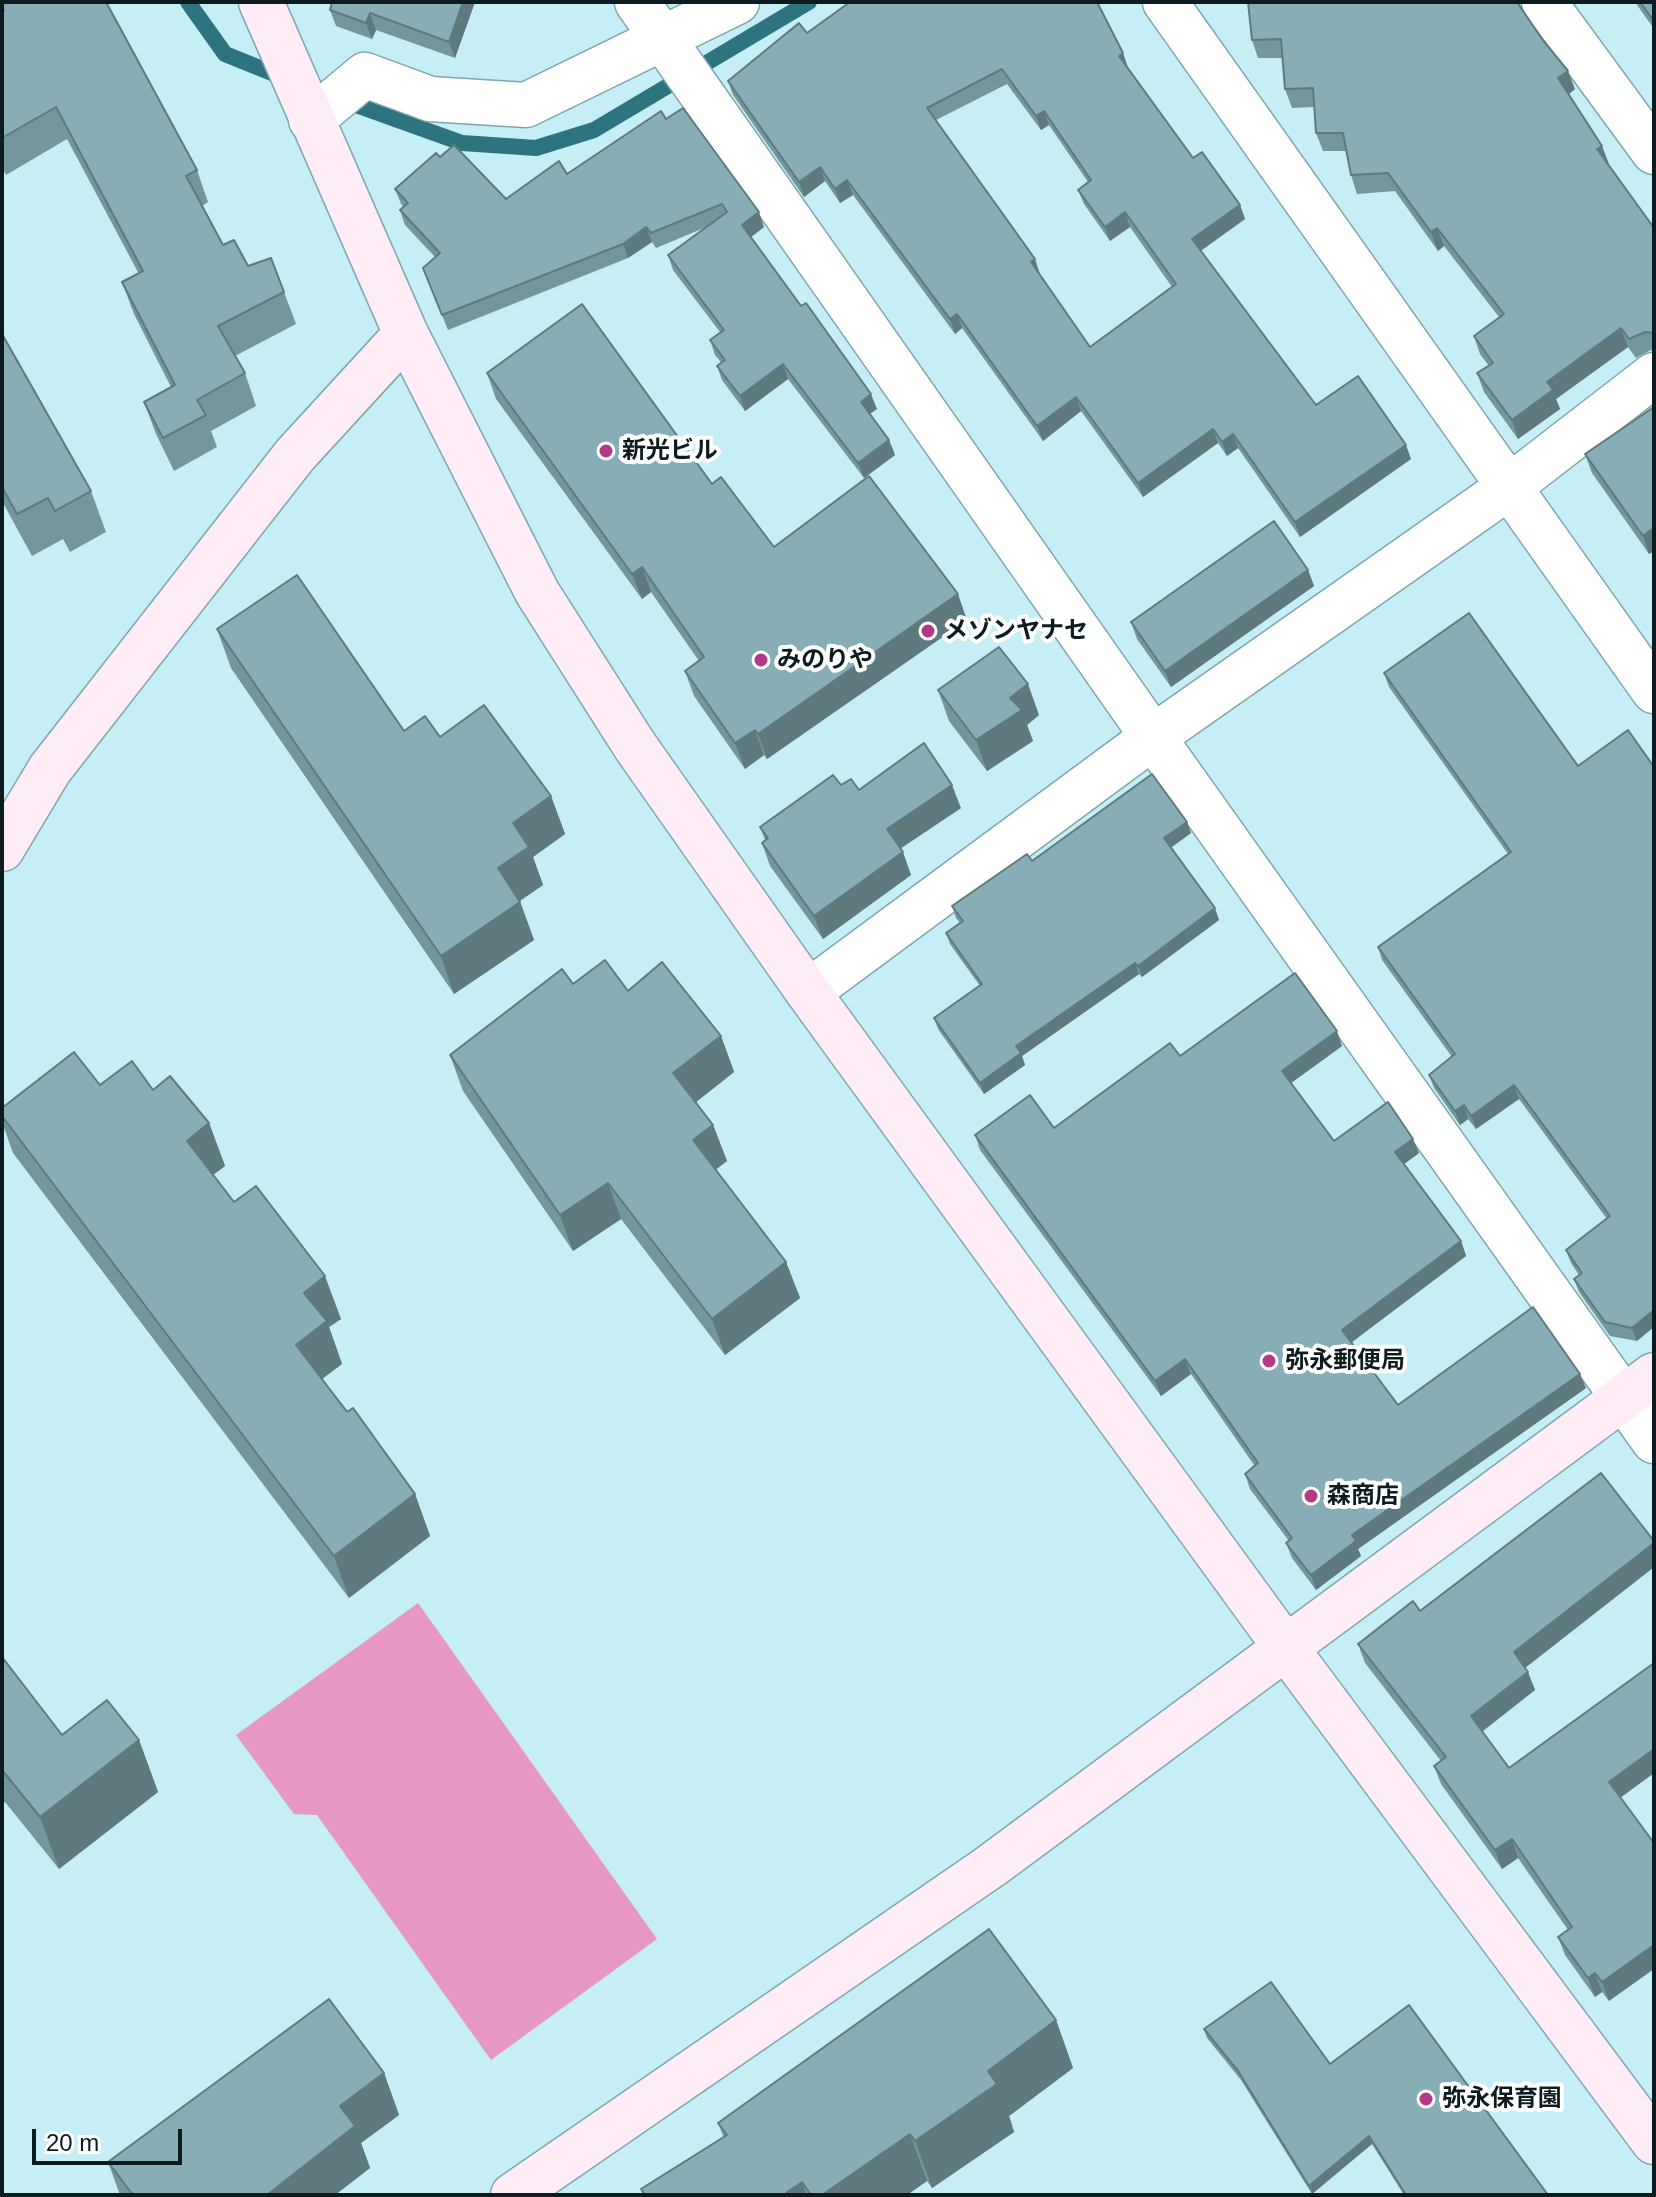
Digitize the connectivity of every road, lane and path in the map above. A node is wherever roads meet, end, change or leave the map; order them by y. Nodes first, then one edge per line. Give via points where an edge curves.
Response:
1 (261, 2) edge
2 (637, 2) edge
3 (737, 2) edge
4 (1165, 2) edge
5 (1544, 2) edge
6 (662, 41) junction
7 (321, 113) junction
8 (1654, 152) edge
9 (406, 334) junction
10 (1654, 375) edge
11 (1509, 487) junction
12 (1654, 691) edge
13 (1153, 737) junction
14 (2, 849) edge
15 (808, 992) junction
16 (1638, 1386) edge
17 (1654, 1441) edge
18 (1286, 1648) junction
19 (1654, 2142) edge
20 (513, 2195) edge

1 - 7 street via 282,51
2 - 6 street
3 - 6 street
4 - 11 street
5 - 8 street
6 - 7 street via 526,105 430,99 365,75
6 - 13 street
7 - 9 street
9 - 14 street via 285,467 50,769
9 - 15 street via 537,592 635,746
10 - 11 street
11 - 12 street
11 - 13 street
13 - 15 street
13 - 16 street
15 - 18 street
16 - 17 street
16 - 18 street
18 - 19 street
18 - 20 street via 991,1866

